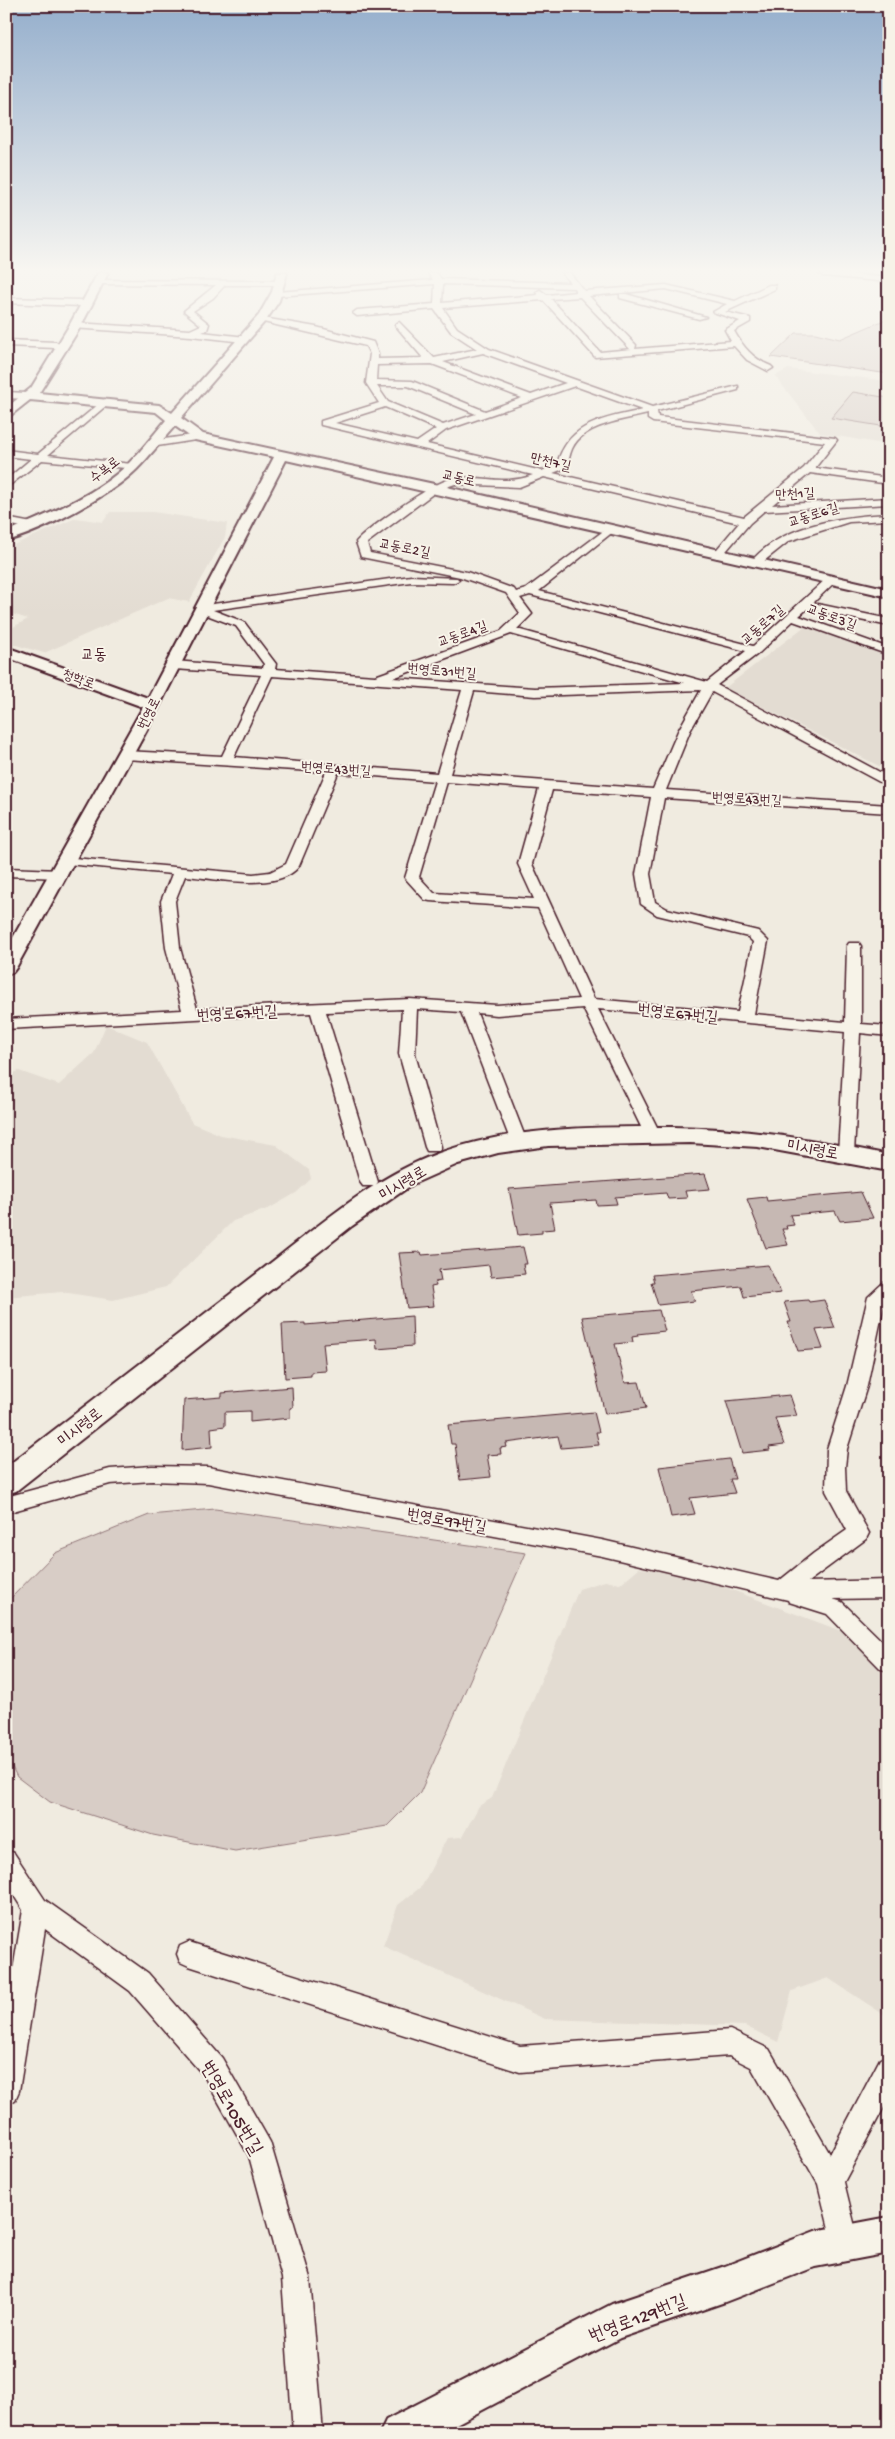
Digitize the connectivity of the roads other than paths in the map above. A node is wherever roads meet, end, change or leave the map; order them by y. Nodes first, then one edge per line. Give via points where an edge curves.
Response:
1 (30, 387) edge
2 (38, 387) edge
3 (201, 387) edge
4 (374, 387) edge
5 (417, 387) edge
6 (502, 387) edge
7 (563, 387) edge
8 (585, 387) edge
9 (735, 388) dead end
10 (6, 395) edge
11 (27, 396) junction
12 (532, 398) junction
13 (105, 402) junction
14 (385, 404) junction
15 (652, 410) junction
16 (484, 414) junction
17 (6, 415) edge
18 (173, 418) junction
19 (443, 428) junction
20 (199, 437) junction
21 (151, 444) junction
22 (420, 445) junction
23 (6, 453) edge
24 (282, 455) junction
25 (39, 456) junction
26 (132, 467) junction
27 (808, 470) junction
28 (546, 474) junction
29 (889, 481) edge
30 (6, 485) edge
31 (434, 488) junction
32 (889, 502) edge
33 (762, 508) junction
34 (889, 517) edge
35 (746, 521) junction
36 (6, 522) edge
37 (33, 526) junction
38 (610, 529) junction
39 (6, 537) edge
40 (717, 555) junction
41 (755, 563) junction
42 (480, 580) junction
43 (831, 580) junction
44 (530, 592) junction
45 (511, 593) junction
46 (889, 593) edge
47 (806, 605) junction
48 (202, 609) junction
49 (792, 617) junction
50 (889, 623) edge
51 (509, 630) junction
52 (755, 650) junction
53 (6, 652) edge
54 (889, 652) edge
55 (174, 664) junction
56 (270, 670) junction
57 (376, 680) junction
58 (709, 686) junction
59 (469, 688) junction
60 (152, 705) junction
61 (125, 756) junction
62 (226, 760) junction
63 (334, 768) junction
64 (442, 777) junction
65 (889, 783) edge
66 (546, 786) junction
67 (658, 793) junction
68 (889, 809) edge
69 (63, 867) junction
70 (180, 871) junction
71 (6, 872) edge
72 (543, 904) junction
73 (854, 946) dead end
74 (6, 968) edge
75 (588, 1003) junction
76 (410, 1004) junction
77 (317, 1007) junction
78 (467, 1008) junction
79 (191, 1015) junction
80 (744, 1018) junction
81 (6, 1024) edge
82 (853, 1027) junction
83 (889, 1031) edge
84 (653, 1135) junction
85 (519, 1142) junction
86 (433, 1146) dead end
87 (846, 1154) junction
88 (889, 1163) edge
89 (369, 1182) dead end
90 (889, 1288) edge
91 (6, 1483) edge
92 (6, 1505) edge
93 (889, 1589) edge
94 (782, 1591) junction
95 (889, 1662) edge
96 (6, 1861) edge
97 (36, 1908) junction
98 (189, 1954) dead end
99 (889, 2068) edge
100 (6, 2091) edge
101 (830, 2180) junction
102 (889, 2235) edge
103 (846, 2243) junction
104 (308, 2433) edge
105 (399, 2433) edge

1 - 11 street
2 - 11 street
3 - 18 street, 수복로
4 - 14 street
5 - 16 street
6 - 12 street
7 - 12 street
8 - 15 street, 만천1길
9 - 15 street
10 - 11 street
11 - 13 street, 교동로
11 - 17 street
12 - 16 street
13 - 18 street, 교동로 via 159,409
13 - 25 street
14 - 19 street
14 - 22 street, 만천7길 via 324,423
15 - 27 street, 만천1길 via 653,419 832,440
15 - 28 street via 601,423 579,434 567,448 562,466
16 - 19 street
18 - 20 street, 교동로
18 - 21 street, 수복로
19 - 22 street
20 - 21 street
20 - 24 street, 교동로
21 - 26 street, 수복로
22 - 28 street, 만천7길
23 - 25 street
24 - 31 street, 교동로
24 - 48 street, 번영로
25 - 26 street
25 - 30 street
26 - 37 street, 수복로 via 85,502
27 - 29 street, 만천1길
27 - 33 street, 만천1길
28 - 31 street via 519,484 454,481
28 - 35 street, 만천7길
31 - 38 street, 교동로
31 - 42 street, 교동로2길 via 361,542 365,555
32 - 33 street, 만천1길 via 804,509
33 - 35 street, 만천1길
34 - 41 street, 교동로6길 via 848,519 785,539
35 - 40 street, 만천1길
36 - 37 street
37 - 39 street, 수복로
38 - 40 street, 교동로
38 - 44 street
40 - 41 street, 교동로
41 - 43 street, 교동로
42 - 45 street, 교동로2길
42 - 48 street via 411,580
43 - 46 street, 교동로
43 - 47 street, 교동로7길
44 - 45 street
44 - 52 street
45 - 51 street, 교동로4길 via 526,614
47 - 49 street, 교동로7길
47 - 50 street
48 - 55 street, 번영로
48 - 56 street via 240,624 270,664
49 - 52 street, 교동로7길
49 - 54 street, 교동로3길
51 - 57 street, 교동로4길
51 - 58 street
52 - 58 street, 교동로7길
53 - 60 street, 청학로
55 - 56 street, 번영로31번길
55 - 60 street, 번영로
56 - 57 street, 번영로31번길
56 - 62 street
57 - 59 street, 번영로31번길
58 - 59 street, 번영로31번길 via 536,692
58 - 65 street
58 - 67 street via 684,732
59 - 64 street
60 - 61 street, 번영로
61 - 62 street, 번영로43번길
61 - 69 street, 번영로
62 - 63 street, 번영로43번길
63 - 64 street, 번영로43번길
63 - 70 street via 292,866 284,872 253,878
64 - 66 street, 번영로43번길
64 - 72 street via 412,878 430,897
66 - 67 street, 번영로43번길
66 - 72 street via 525,864
67 - 68 street, 번영로43번길
67 - 80 street via 644,874 648,904 662,912 753,934 761,942
69 - 70 street
69 - 71 street
69 - 74 street, 번영로
70 - 79 street via 168,901 173,948
72 - 75 street
73 - 82 street
75 - 78 street, 번영로67번길 via 497,1010
75 - 80 street, 번영로67번길
75 - 84 street
76 - 77 street, 번영로67번길
76 - 78 street, 번영로67번길
76 - 86 street via 407,1054
77 - 79 street, 번영로67번길
77 - 89 street
78 - 85 street
79 - 81 street, 번영로67번길
80 - 82 street, 번영로67번길
82 - 83 street, 번영로67번길
82 - 87 street
84 - 85 main road, 미시령로 via 580,1136
84 - 87 main road, 미시령로 via 758,1139
85 - 91 main road, 미시령로 via 464,1153 425,1167 392,1186 343,1220
87 - 88 main road, 미시령로
90 - 94 street via 878,1297 857,1386 837,1450 836,1491 859,1533
92 - 94 street, 번영로97번길 via 96,1479 151,1473 208,1475 602,1548
93 - 94 street, 번영로97번길
94 - 95 street via 834,1608
96 - 97 street, 번영로105번길
97 - 100 street
97 - 104 street, 번영로105번길 via 139,1982 213,2067 262,2151 296,2278
98 - 101 street via 520,2059 730,2043 760,2058
99 - 101 street
101 - 103 street
102 - 103 street, 번영로129번길
103 - 105 street, 번영로129번길 via 815,2249 612,2322

